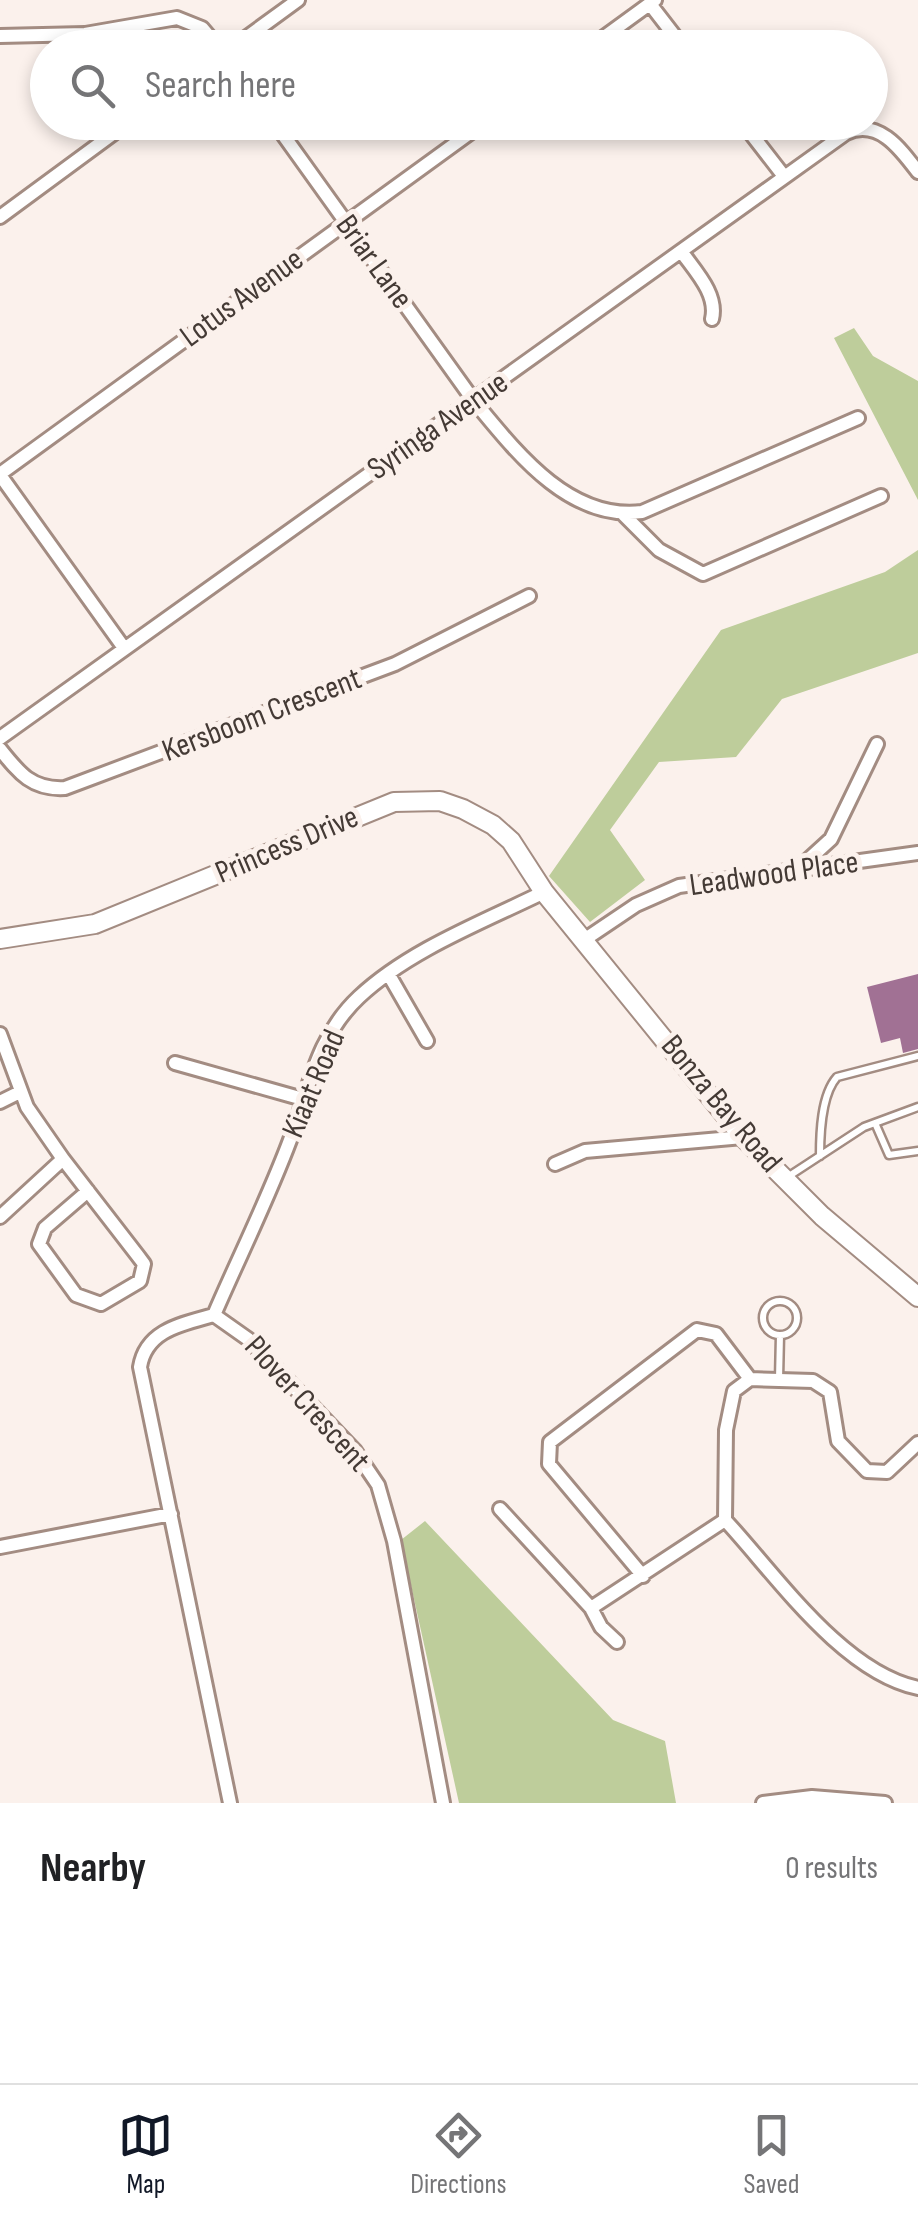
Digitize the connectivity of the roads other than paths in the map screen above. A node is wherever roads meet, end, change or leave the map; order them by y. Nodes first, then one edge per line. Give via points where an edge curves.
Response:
1 (298, 0) edge
2 (652, 2) edge
3 (108, 30) edge
4 (204, 30) edge
5 (257, 30) edge
6 (614, 30) edge
7 (671, 30) edge
8 (30, 35) edge
9 (0, 36) edge
10 (105, 140) edge
11 (287, 140) edge
12 (459, 140) edge
13 (756, 140) edge
14 (836, 140) edge
15 (887, 140) edge
16 (918, 172) edge
17 (783, 175) junction
18 (0, 217) edge
19 (346, 222) junction
20 (682, 251) junction
21 (712, 319) dead end
22 (474, 401) junction
23 (858, 418) dead end
24 (0, 474) edge
25 (881, 496) dead end
26 (623, 514) junction
27 (529, 596) dead end
28 (124, 648) junction
29 (0, 738) edge
30 (877, 744) dead end
31 (0, 749) edge
32 (918, 852) edge
33 (794, 873) junction
34 (544, 892) junction
35 (0, 939) edge
36 (584, 940) junction
37 (389, 975) junction
38 (0, 1034) edge
39 (426, 1040) dead end
40 (918, 1056) edge
41 (174, 1062) dead end
42 (20, 1092) junction
43 (303, 1098) junction
44 (0, 1102) edge
45 (918, 1108) edge
46 (876, 1122) junction
47 (742, 1137) junction
48 (918, 1151) edge
49 (820, 1156) junction
50 (63, 1159) junction
51 (555, 1164) dead end
52 (785, 1178) junction
53 (88, 1191) junction
54 (0, 1217) edge
55 (918, 1297) edge
56 (214, 1315) junction
57 (780, 1335) junction
58 (750, 1379) junction
59 (779, 1380) junction
60 (918, 1442) edge
61 (500, 1509) dead end
62 (170, 1514) junction
63 (725, 1520) junction
64 (0, 1547) edge
65 (643, 1576) junction
66 (591, 1608) junction
67 (617, 1642) dead end
68 (918, 1688) edge
69 (230, 1803) edge
70 (443, 1803) edge
71 (762, 1803) edge
72 (884, 1803) edge

1 - 5 street
2 - 6 street
2 - 7 street
3 - 4 street via 177,18
8 - 9 street
10 - 18 street
11 - 19 street, Briar Lane
12 - 19 street, Lotus Avenue
13 - 17 street
14 - 17 street, Syringa Avenue
15 - 16 street, Syringa Avenue
17 - 20 street, Syringa Avenue
19 - 22 street, Briar Lane
19 - 24 street, Lotus Avenue
20 - 21 street via 708,290
20 - 22 street, Syringa Avenue
22 - 26 street, Briar Lane via 544,476 586,504
22 - 28 street, Syringa Avenue
23 - 26 street via 670,502
24 - 28 street
25 - 26 street via 703,574 659,550
27 - 31 street, Kersboom Crescent via 395,664 64,788 30,783
28 - 29 street, Syringa Avenue
30 - 33 street via 831,840
32 - 33 street, Leadwood Place
33 - 36 street, Leadwood Place via 679,886
34 - 35 street, Princess Drive via 493,825 464,809 413,800 366,812 95,924
34 - 36 street, Bonza Bay Road
34 - 37 street, Kiaat Road
36 - 47 street, Bonza Bay Road
37 - 39 street
37 - 43 street, Kiaat Road via 334,1026
38 - 42 street
40 - 49 lane via 837,1077 824,1113
41 - 43 street
42 - 44 street
42 - 50 street
43 - 56 street, Kiaat Road
45 - 46 lane
46 - 48 lane via 889,1155
46 - 49 lane
47 - 51 street via 584,1151
47 - 52 street, Bonza Bay Road
49 - 52 lane
50 - 53 street
50 - 54 street
52 - 55 street, Bonza Bay Road
53 - 53 street via 145,1270 140,1281 100,1304 76,1295 40,1244 45,1228
56 - 62 street, Plover Crescent via 157,1335 142,1353
56 - 70 street, Plover Crescent via 276,1367 378,1485
57 - 57 lane via 796,1325 794,1307 786,1301 768,1306 763,1315
57 - 59 lane
58 - 59 street
58 - 63 street via 734,1390 727,1408
58 - 65 street via 716,1334 697,1330 550,1442 549,1464
59 - 60 street via 813,1381 830,1392 838,1440 867,1470 886,1472
61 - 66 street
62 - 64 street
62 - 69 street, Plover Crescent
63 - 65 street
63 - 68 street via 851,1655
65 - 66 street
66 - 67 street
71 - 72 street via 812,1797

